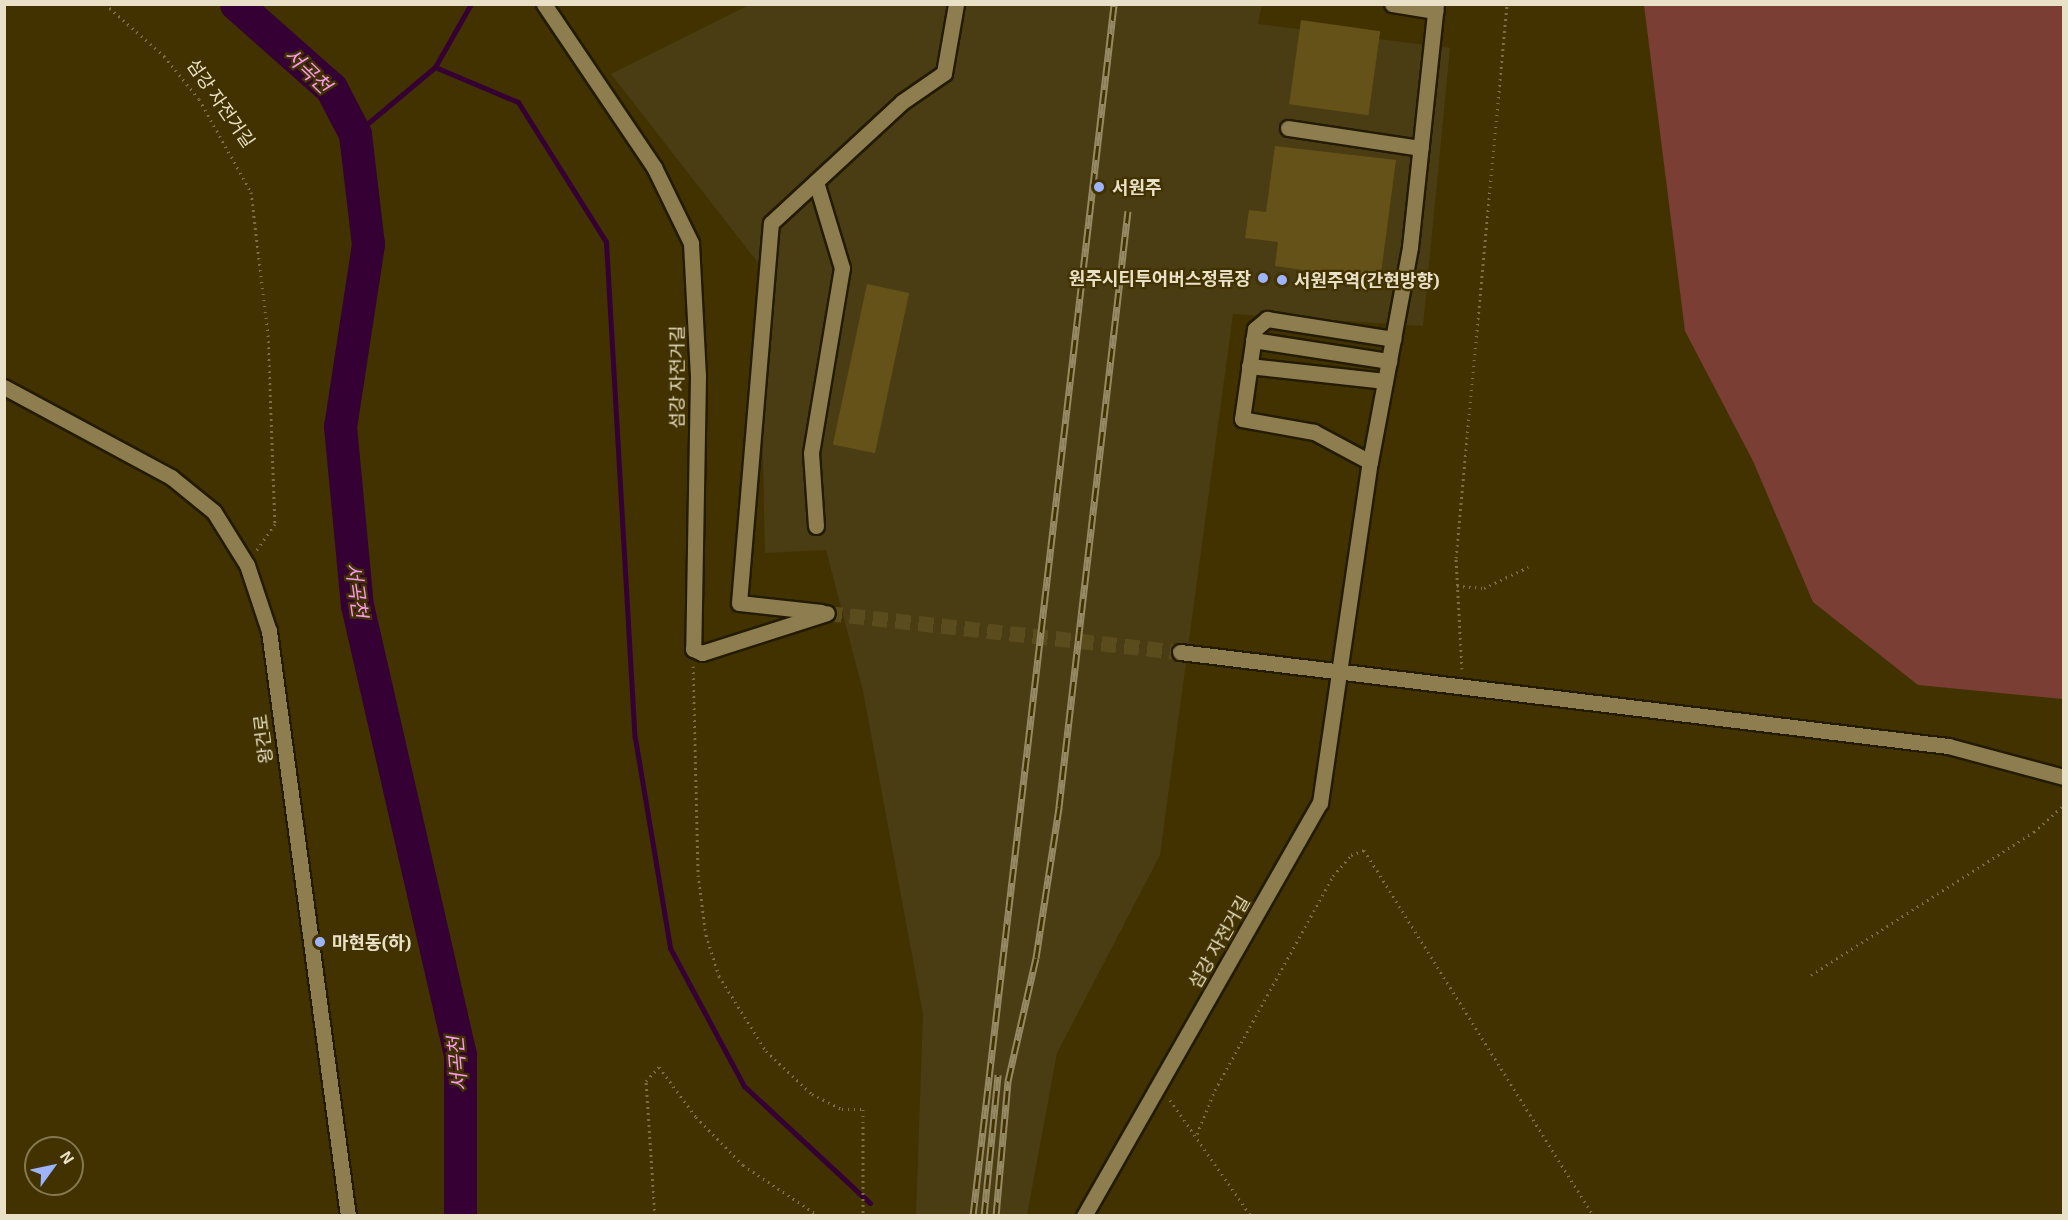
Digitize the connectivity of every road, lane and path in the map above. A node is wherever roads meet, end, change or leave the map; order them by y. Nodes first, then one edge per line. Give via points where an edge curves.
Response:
1 (105, 4) edge
2 (544, 4) edge
3 (956, 4) edge
4 (1392, 4) edge
5 (1507, 4) edge
6 (1434, 7) edge
7 (1288, 128) dead end
8 (1420, 148) junction
9 (816, 182) junction
10 (1393, 339) junction
11 (1253, 340) junction
12 (1389, 361) junction
13 (1249, 366) junction
14 (1385, 381) junction
15 (4, 387) edge
16 (1370, 462) junction
17 (816, 526) dead end
18 (247, 565) junction
19 (1528, 567) dead end
20 (1457, 586) junction
21 (693, 649) junction
22 (1180, 652) tunnel mouth
23 (1342, 672) junction
24 (1463, 688) junction
25 (2064, 777) edge
26 (2064, 805) edge
27 (1811, 975) dead end
28 (1154, 1093) junction
29 (1197, 1134) junction
30 (863, 1214) edge
31 (348, 1215) edge
32 (655, 1215) edge
33 (819, 1215) edge
34 (1084, 1215) edge
35 (1251, 1215) edge
36 (1594, 1215) edge

1 - 18 path, 섬강 자전거길 via 164,56 206,108 240,164 258,219 275,524
2 - 21 street, 섬강 자전거길 via 654,167 691,243 698,376
3 - 9 street via 944,73 902,102
4 - 6 street
5 - 20 path
6 - 8 street, 섬강 자전거길
7 - 8 street
8 - 10 street, 섬강 자전거길
9 - 17 street via 842,268 812,453
9 - 21 street via 771,223 739,603 827,612 702,653
10 - 11 street via 1267,319 1258,323
10 - 12 street, 섬강 자전거길
11 - 12 street
11 - 13 street
12 - 14 street, 섬강 자전거길
13 - 14 street
13 - 16 street via 1242,419 1314,432
14 - 16 street, 섬강 자전거길
15 - 18 street, 왕건로 via 171,477 214,512
16 - 23 street, 섬강 자전거길
18 - 31 street, 왕건로 via 269,630
19 - 20 path via 1484,588
20 - 24 path
21 - 30 path via 698,875 706,935 719,976 766,1051 812,1094 842,1109 863,1108
22 - 23 street
23 - 24 street
23 - 28 street, 섬강 자전거길 via 1324,785 1313,821
24 - 25 street via 1948,746
26 - 27 path via 2034,832
28 - 29 path via 1177,1102
28 - 34 street, 섬강 자전거길
29 - 35 path
29 - 36 path via 1215,1090 1334,876 1351,855 1364,850
32 - 33 path via 646,1081 659,1067 682,1101 743,1165

